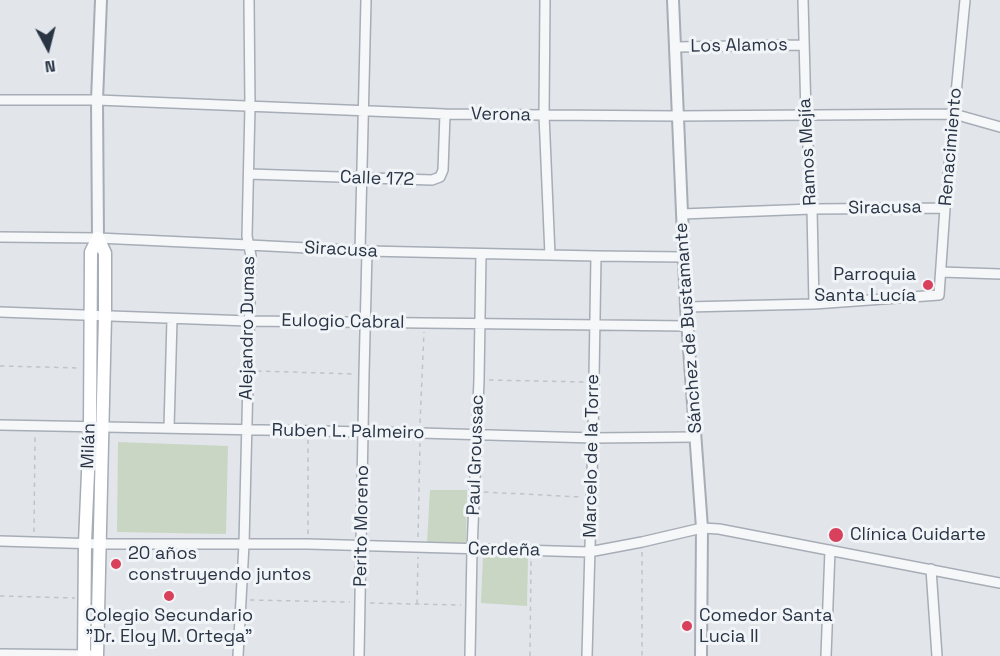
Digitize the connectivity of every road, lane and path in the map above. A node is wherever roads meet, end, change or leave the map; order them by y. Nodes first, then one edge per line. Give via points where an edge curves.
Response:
1 (101, 0) edge
2 (249, 0) edge
3 (366, 0) edge
4 (545, 0) edge
5 (673, 0) edge
6 (803, 0) edge
7 (965, 0) edge
8 (804, 45) junction
9 (675, 47) junction
10 (0, 100) edge
11 (97, 100) junction
12 (250, 106) junction
13 (363, 111) junction
14 (445, 114) junction
15 (954, 114) junction
16 (544, 115) junction
17 (806, 115) junction
18 (677, 116) junction
19 (1000, 127) edge
20 (249, 174) junction
21 (362, 178) junction
22 (945, 208) junction
23 (812, 209) junction
24 (682, 214) junction
25 (0, 237) edge
26 (98, 238) junction
27 (249, 244) junction
28 (364, 251) junction
29 (481, 254) junction
30 (550, 255) junction
31 (596, 256) junction
32 (683, 256) junction
33 (941, 272) junction
34 (1000, 274) edge
35 (814, 304) junction
36 (686, 307) junction
37 (0, 312) edge
38 (92, 316) junction
39 (105, 316) junction
40 (172, 319) junction
41 (249, 321) junction
42 (365, 323) junction
43 (480, 323) junction
44 (424, 324) junction
45 (595, 325) junction
46 (687, 326) junction
47 (0, 366) edge
48 (91, 369) junction
49 (248, 371) junction
50 (364, 374) junction
51 (479, 380) junction
52 (593, 382) junction
53 (0, 425) edge
54 (35, 425) junction
55 (96, 426) junction
56 (169, 428) junction
57 (247, 430) junction
58 (308, 431) junction
59 (364, 432) junction
60 (420, 433) junction
61 (477, 435) junction
62 (695, 437) junction
63 (593, 438) junction
64 (474, 492) junction
65 (591, 498) junction
66 (702, 528) junction
67 (0, 541) edge
68 (34, 542) junction
69 (642, 542) junction
70 (85, 543) junction
71 (99, 544) junction
72 (243, 544) junction
73 (308, 544) junction
74 (361, 546) junction
75 (418, 548) junction
76 (472, 550) junction
77 (531, 550) junction
78 (830, 550) junction
79 (589, 552) junction
80 (931, 569) junction
81 (1000, 583) edge
82 (0, 596) edge
83 (84, 599) junction
84 (417, 604) dead end
85 (0, 654) edge
86 (84, 656) edge
87 (97, 656) edge
88 (238, 656) edge
89 (359, 656) edge
90 (470, 656) edge
91 (530, 656) edge
92 (586, 656) edge
93 (642, 656) edge
94 (701, 656) edge
95 (826, 656) edge
96 (938, 656) edge

1 - 11 street, Milán
2 - 12 street, Alejandro Dumas
3 - 13 street, Perito Moreno
4 - 16 street
5 - 9 street, Sánchez de Bustamante
6 - 8 street, Ramos Mejía
7 - 15 street, Renacimiento
8 - 9 street, Los Alamos
8 - 17 street, Ramos Mejía
9 - 18 street, Sánchez de Bustamante
10 - 11 street, Verona
11 - 12 street, Verona
11 - 26 street, Milán
12 - 13 street, Verona
12 - 20 street, Alejandro Dumas
13 - 14 street, Verona
13 - 21 street, Perito Moreno
14 - 16 street, Verona
14 - 21 street, Calle 172 via 440,177
15 - 17 street, Verona
15 - 19 street, Verona
15 - 22 street, Renacimiento
16 - 18 street, Verona
16 - 30 street
17 - 18 street, Verona
17 - 23 street, Ramos Mejía
18 - 24 street, Sánchez de Bustamante
20 - 21 street, Calle 172
20 - 27 street, Alejandro Dumas
21 - 28 street, Perito Moreno
22 - 23 street, Siracusa
22 - 33 street, Renacimiento
23 - 24 street, Siracusa
23 - 35 street, Ramos Mejía
24 - 32 street, Sánchez de Bustamante
25 - 26 street, Siracusa
26 - 27 street, Siracusa
26 - 38 main road, Milán via 91,252
26 - 39 main road, Milán via 105,253
27 - 28 street, Siracusa
27 - 41 street, Alejandro Dumas
28 - 29 street, Siracusa
28 - 42 street, Perito Moreno
29 - 30 street, Siracusa
29 - 43 street, Paul Groussac
30 - 31 street, Siracusa
31 - 32 street, Siracusa
31 - 45 street, Marcelo de la Torre
32 - 36 street, Sánchez de Bustamante
33 - 34 street
33 - 35 street, Renacimiento via 939,295
35 - 36 street
36 - 46 street, Sánchez de Bustamante
37 - 38 street, Eulogio Cabral
38 - 39 street, Eulogio Cabral
38 - 48 main road, Milán
39 - 40 street, Eulogio Cabral
39 - 55 main road, Milán
40 - 41 street, Eulogio Cabral
40 - 56 street
41 - 42 street, Eulogio Cabral
41 - 49 street, Alejandro Dumas
42 - 44 street, Eulogio Cabral
42 - 50 street, Perito Moreno
43 - 44 street, Eulogio Cabral
43 - 45 street, Eulogio Cabral
43 - 51 street, Paul Groussac
44 - 60 path
45 - 46 street, Eulogio Cabral
45 - 52 street, Marcelo de la Torre
46 - 62 street, Sánchez de Bustamante
47 - 48 path
48 - 55 main road, Milán
49 - 50 path
49 - 57 street, Alejandro Dumas
50 - 59 street, Perito Moreno
51 - 52 path
51 - 61 street, Paul Groussac
52 - 63 street, Marcelo de la Torre
53 - 54 street, Ruben L. Palmeiro
54 - 55 street, Ruben L. Palmeiro
54 - 68 path
55 - 56 street, Ruben L. Palmeiro
55 - 70 main road, Milán
55 - 71 main road, Milán
56 - 57 street, Ruben L. Palmeiro
57 - 58 street, Ruben L. Palmeiro
57 - 72 street, Alejandro Dumas
58 - 59 street, Ruben L. Palmeiro
58 - 73 path
59 - 60 street, Ruben L. Palmeiro
59 - 74 street, Perito Moreno
60 - 61 street, Ruben L. Palmeiro
60 - 75 path
61 - 63 street, Ruben L. Palmeiro
61 - 64 street, Paul Groussac
62 - 63 street, Ruben L. Palmeiro
62 - 66 street, Sánchez de Bustamante
63 - 65 street, Marcelo de la Torre
64 - 65 path
64 - 76 street, Paul Groussac
65 - 79 street, Marcelo de la Torre
66 - 69 street, Cerdeña
66 - 78 street, Cerdeña
66 - 94 street, Sánchez de Bustamante
67 - 68 street, Cerdeña
68 - 70 street, Cerdeña
69 - 79 street, Cerdeña
69 - 93 path
70 - 71 street, Cerdeña
70 - 83 main road, Milán
71 - 72 street, Cerdeña
71 - 87 main road, Milán
72 - 73 street, Cerdeña
72 - 88 street, Alejandro Dumas
73 - 74 street, Cerdeña
74 - 75 street, Cerdeña
74 - 89 street, Perito Moreno
75 - 76 street, Cerdeña
75 - 84 path
76 - 77 street, Cerdeña
76 - 90 street, Paul Groussac
77 - 79 street, Cerdeña
77 - 91 path
78 - 80 street, Cerdeña
78 - 95 street
79 - 92 street, Marcelo de la Torre
80 - 81 street, Cerdeña
80 - 96 street
82 - 83 path
83 - 86 main road, Milán
85 - 86 street
86 - 87 street

